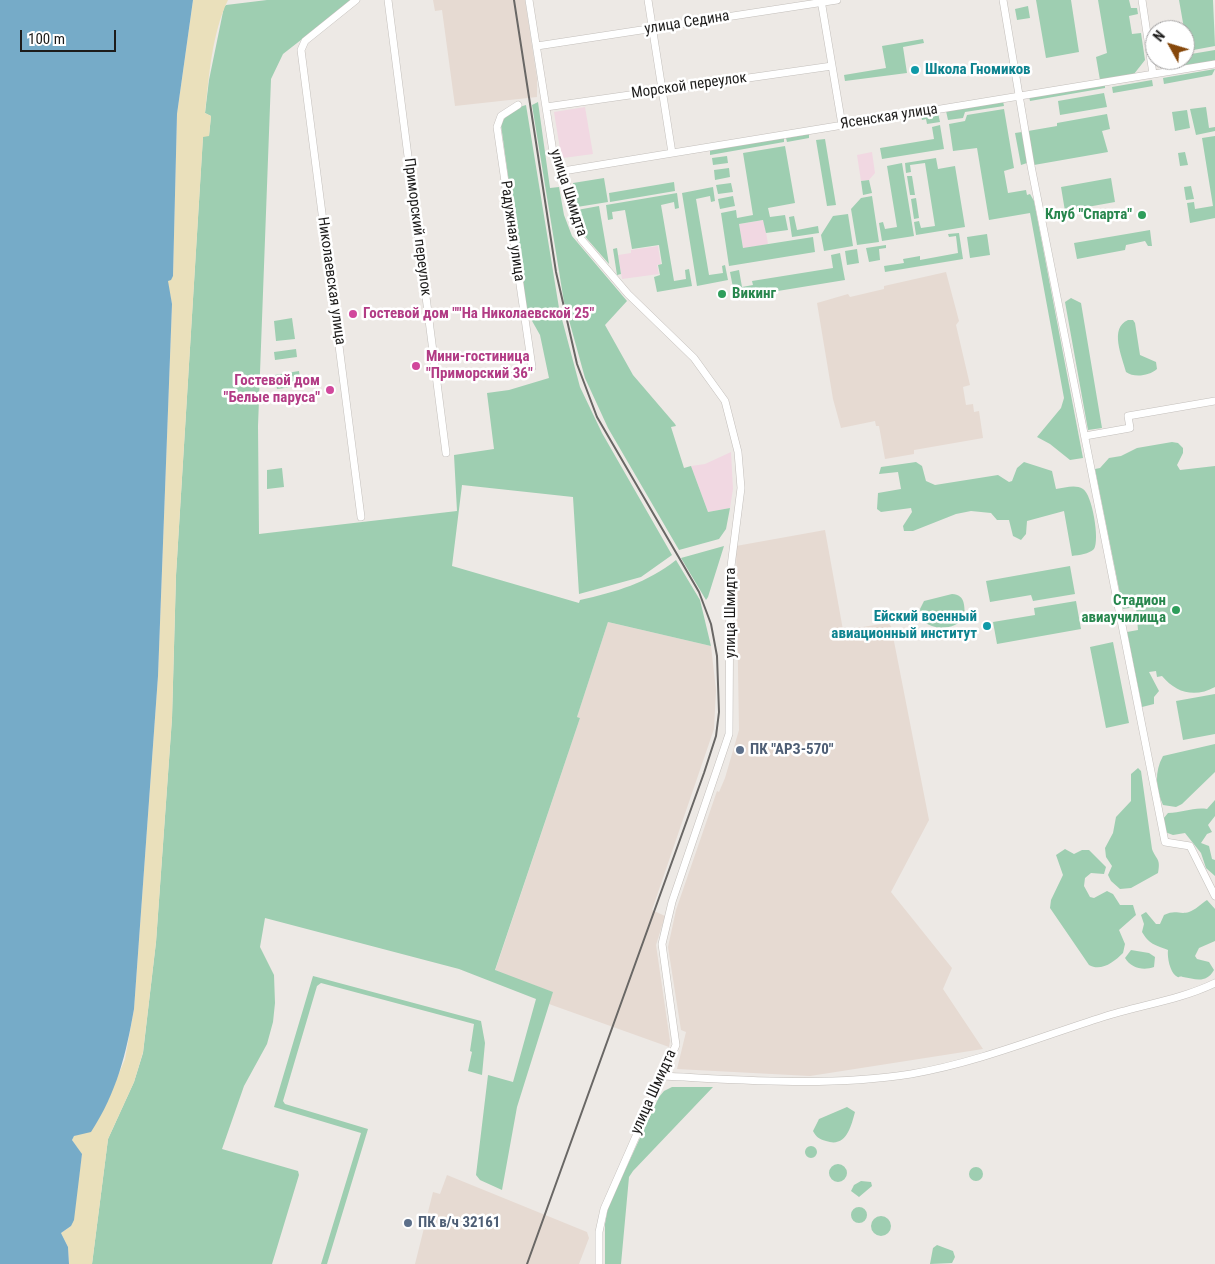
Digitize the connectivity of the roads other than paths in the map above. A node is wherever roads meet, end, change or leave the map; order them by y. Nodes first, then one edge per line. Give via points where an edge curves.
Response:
1 (356, 0) edge
2 (388, 0) edge
3 (529, 0) edge
4 (648, 0) edge
5 (837, 0) edge
6 (1003, 0) edge
7 (1142, 0) edge
8 (822, 1) edge
9 (652, 28) junction
10 (537, 46) junction
11 (1215, 64) edge
12 (832, 66) junction
13 (1153, 74) junction
14 (662, 90) junction
15 (1019, 96) junction
16 (518, 105) dead end
17 (546, 107) junction
18 (842, 125) junction
19 (672, 153) junction
20 (564, 170) junction
21 (532, 367) dead end
22 (1215, 401) edge
23 (1085, 436) junction
24 (446, 453) dead end
25 (361, 517) dead end
26 (1215, 896) edge
27 (1215, 983) edge
28 (662, 1076) junction
29 (599, 1264) edge

1 - 25 street, Николаевская улица via 302,45
2 - 24 street, Приморский переулок
3 - 10 street, улица Шмидта
4 - 9 street
5 - 8 street, улица Седина
6 - 15 street
7 - 13 street
8 - 9 street, улица Седина
8 - 12 street
9 - 10 street, улица Седина
9 - 14 street
10 - 17 street, улица Шмидта
11 - 13 street, Ясенская улица
12 - 14 street, Морской переулок
12 - 18 street
13 - 15 street, Ясенская улица
14 - 17 street, Морской переулок
14 - 19 street
15 - 18 street, Ясенская улица
15 - 23 street
16 - 21 street, Радужная улица via 501,116 497,127
17 - 20 street, улица Шмидта via 553,152
18 - 19 street, Ясенская улица
19 - 20 street, Ясенская улица
20 - 28 street, улица Шмидта via 581,239 628,294 677,340 708,376 726,401 738,452 741,488 730,574 731,728 672,902 663,940 676,1045
22 - 23 street via 1128,416 1130,428
23 - 26 street via 1165,842 1190,846
27 - 28 street via 1197,992 1113,1014 974,1059 911,1074 807,1082
28 - 29 street, улица Шмидта via 604,1208 599,1232

